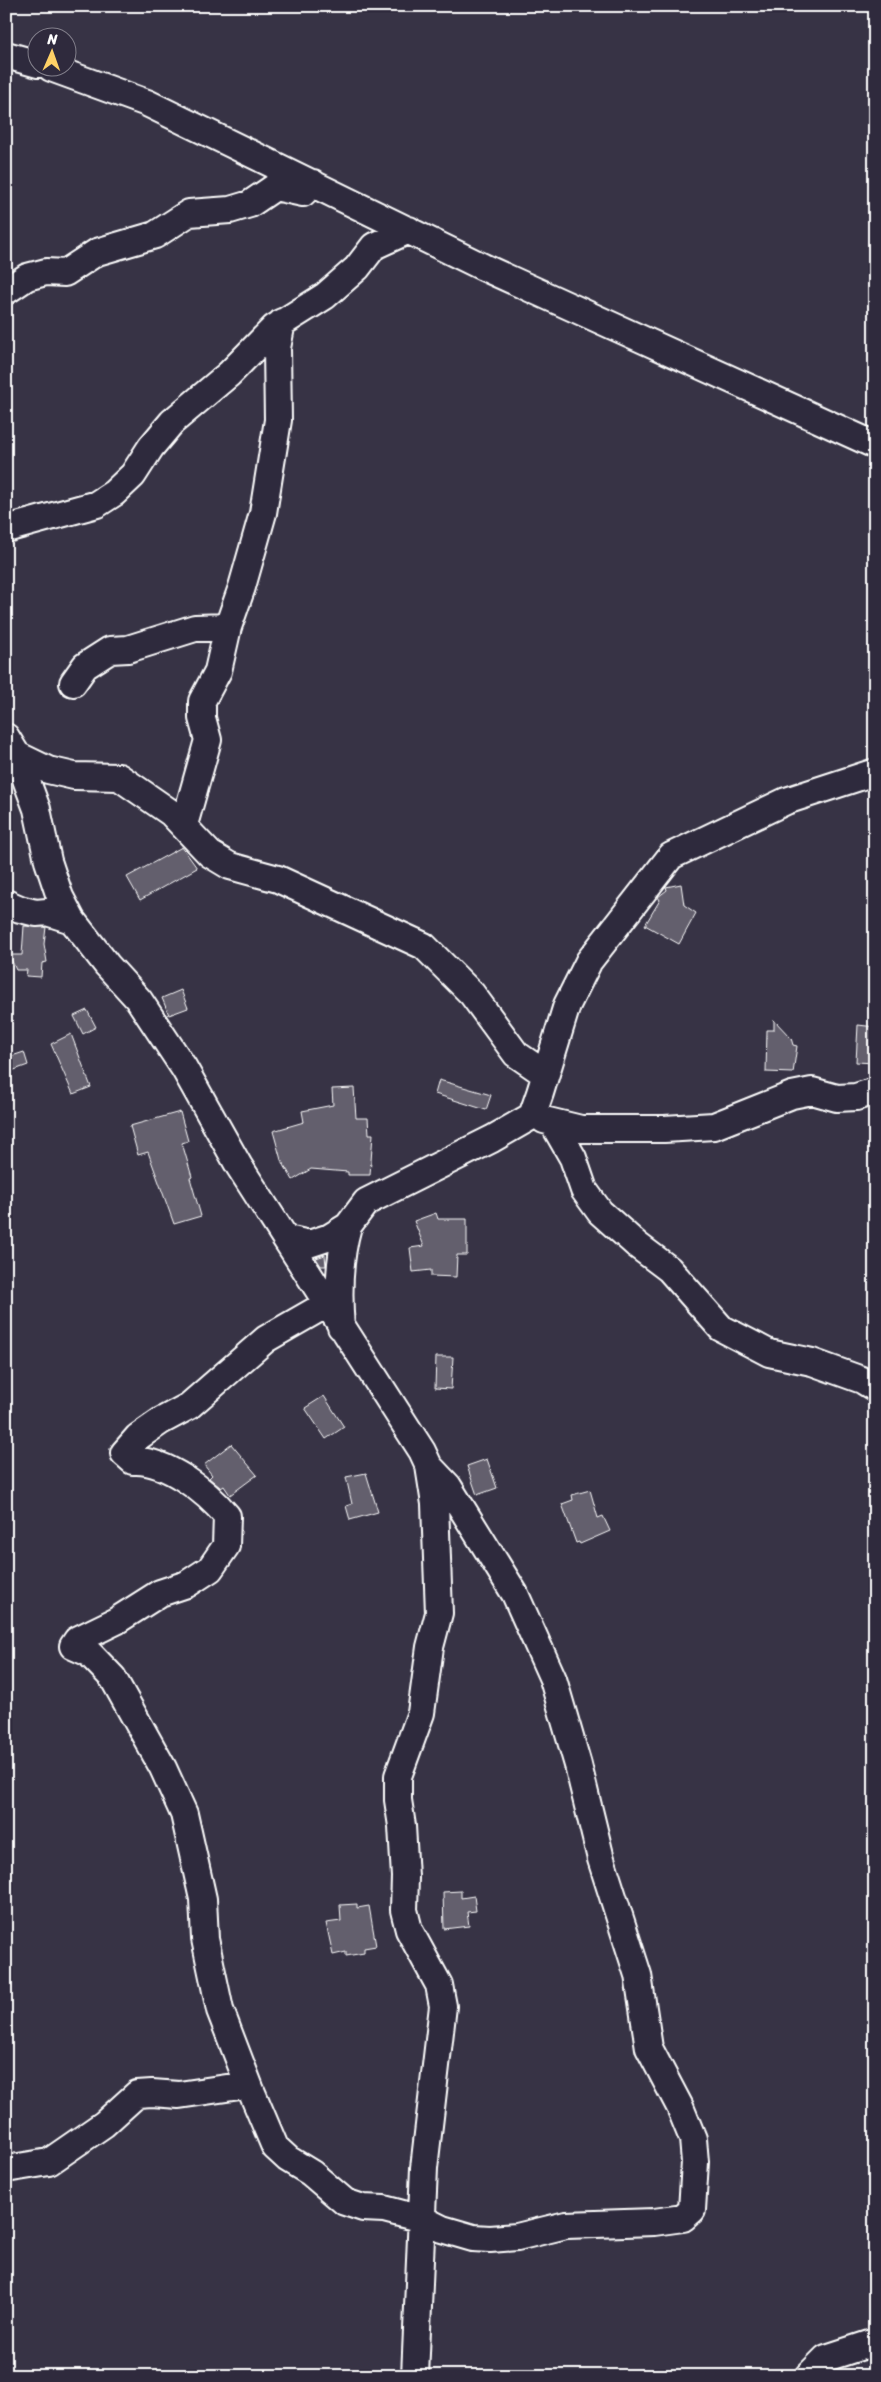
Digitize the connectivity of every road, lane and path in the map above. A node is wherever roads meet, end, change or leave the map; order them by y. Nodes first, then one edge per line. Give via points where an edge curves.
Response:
1 (6, 55) edge
2 (28, 61) edge
3 (78, 78) edge
4 (313, 183) junction
5 (375, 213) junction
6 (409, 230) junction
7 (374, 246) junction
8 (6, 291) edge
9 (282, 322) junction
10 (875, 445) edge
11 (6, 529) edge
12 (228, 627) junction
13 (73, 683) dead end
14 (12, 746) edge
15 (875, 772) edge
16 (184, 825) junction
17 (6, 903) edge
18 (54, 904) junction
19 (545, 1074) junction
20 (875, 1091) edge
21 (542, 1120) junction
22 (348, 1226) junction
23 (286, 1239) junction
24 (327, 1304) junction
25 (342, 1327) junction
26 (875, 1388) edge
27 (429, 1466) junction
28 (250, 2088) junction
29 (6, 2169) edge
30 (422, 2218) junction
31 (875, 2342) edge
32 (415, 2376) edge
33 (808, 2376) edge

1 - 2 street
3 - 4 street via 147,103
4 - 5 street
4 - 8 street via 303,193 275,187 250,204 230,210 189,213 155,235 98,252 65,273 46,272 27,277
5 - 6 street
5 - 7 street via 377,233
6 - 7 street
6 - 10 street via 483,267
7 - 9 street via 357,268 326,296
9 - 11 street via 229,374 172,422 133,475 114,493 97,504
9 - 12 street via 277,348 278,420 270,473 263,512
12 - 13 street via 195,628 128,649 110,650 85,666
12 - 16 street via 218,671 202,701 202,718 208,740
14 - 16 street via 48,770 74,776 120,777
14 - 18 street via 37,809
15 - 19 street via 786,802 671,856 589,961 567,1005
16 - 19 street via 210,854 230,866 278,879 424,946 472,994 516,1054
17 - 18 street via 36,913
18 - 23 street via 72,920 139,1000 184,1068 238,1166
19 - 21 street
20 - 21 street via 856,1098 837,1098 812,1091 792,1095 714,1126 581,1130
21 - 22 street via 492,1139 366,1202
21 - 26 street via 572,1158 584,1190 600,1212 669,1269 721,1328 769,1353 812,1362
22 - 23 street via 309,1244
22 - 25 street via 342,1249
23 - 24 street
24 - 25 street
24 - 28 street via 266,1339 189,1406 138,1437 124,1454 134,1461 145,1461 184,1477 216,1503 227,1516 226,1546 210,1569 187,1584 160,1593 116,1621 77,1640 73,1646 90,1653 113,1678 159,1760 184,1814 203,1899 205,1939 220,2010
25 - 27 street
27 - 30 street via 435,1504 439,1613 430,1647 421,1713 398,1776 404,1910 409,1930 439,1985 443,2006 424,2168
27 - 30 street via 448,1486 515,1594 553,1679 601,1859 638,1975 649,2048 690,2131 695,2162 692,2210 683,2218 566,2225 517,2237 490,2239 442,2229
28 - 29 street via 240,2086 179,2095 137,2094 104,2124 49,2162
28 - 30 street via 275,2147 288,2159 311,2173 345,2202
30 - 32 street
31 - 33 street via 826,2358

